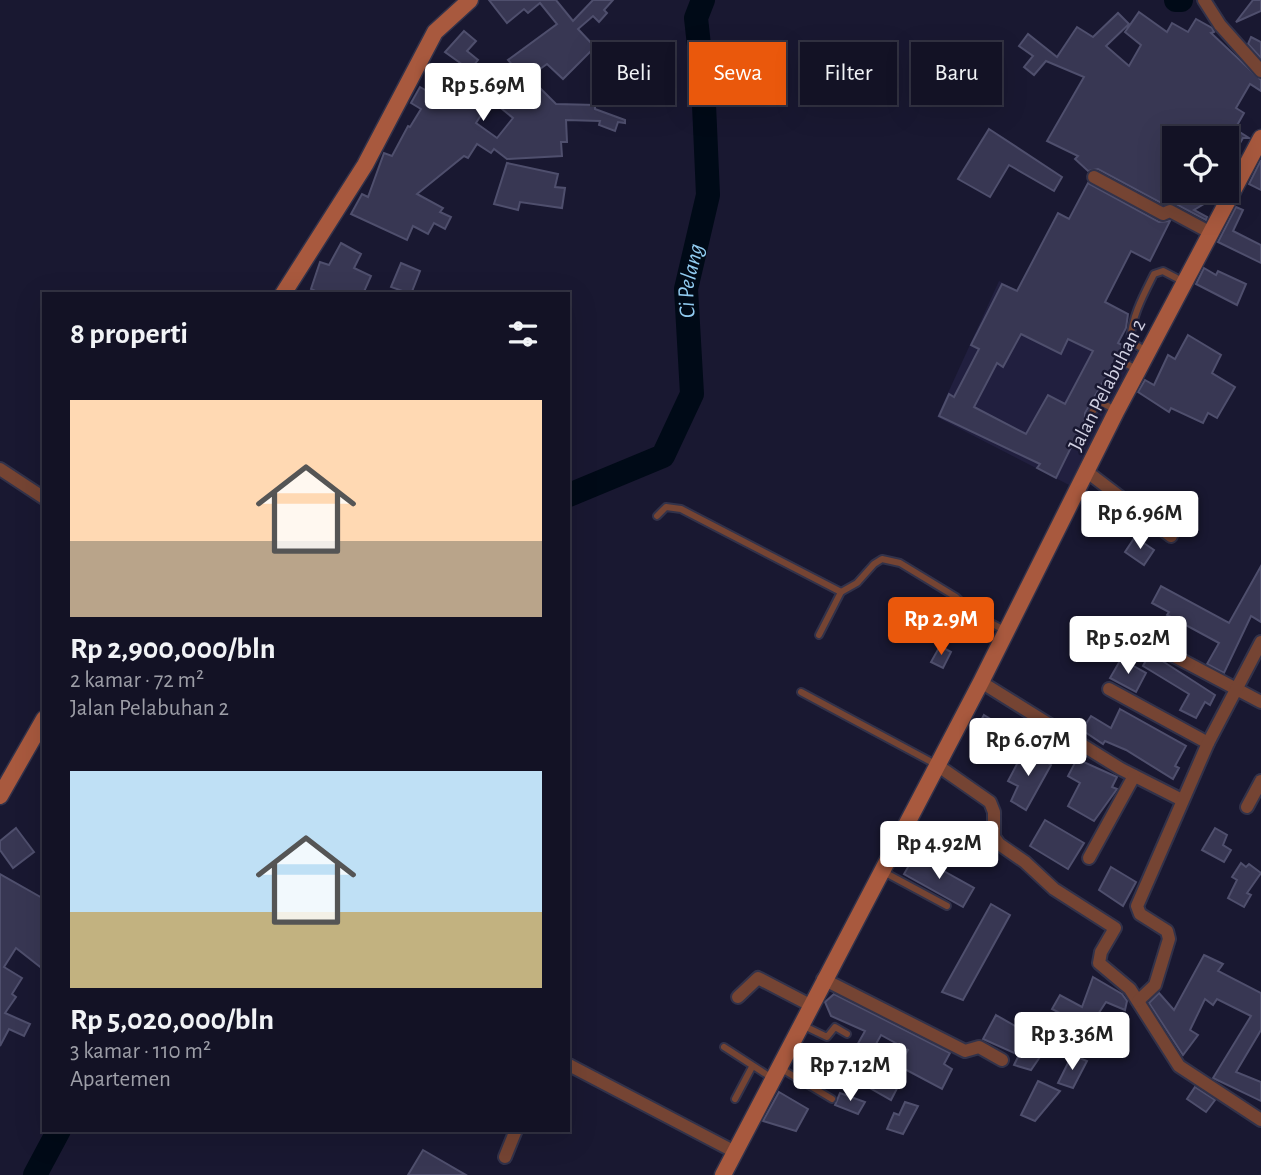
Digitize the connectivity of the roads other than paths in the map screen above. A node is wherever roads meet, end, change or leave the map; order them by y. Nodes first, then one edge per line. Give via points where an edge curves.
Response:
1 (470, 0) edge
2 (1205, 0) edge
3 (1261, 71) edge
4 (1261, 140) edge
5 (1094, 177) dead end
6 (1211, 233) junction
7 (1184, 282) junction
8 (284, 292) edge
9 (1147, 352) junction
10 (1138, 370) junction
11 (1099, 401) junction
12 (1116, 410) junction
13 (1090, 416) dead end
14 (0, 469) edge
15 (1086, 471) junction
16 (42, 497) edge
17 (657, 516) dead end
18 (1171, 536) dead end
19 (841, 592) junction
20 (1007, 631) junction
21 (818, 635) dead end
22 (1138, 637) dead end
23 (1261, 642) edge
24 (981, 682) junction
25 (1109, 688) dead end
26 (1236, 690) junction
27 (801, 692) dead end
28 (1261, 702) edge
29 (42, 722) edge
30 (1208, 743) junction
31 (937, 765) junction
32 (1135, 776) junction
33 (1261, 780) edge
34 (0, 796) edge
35 (1182, 800) junction
36 (1247, 807) dead end
37 (1089, 858) dead end
38 (881, 870) junction
39 (947, 906) dead end
40 (824, 979) junction
41 (738, 997) dead end
42 (1138, 1001) junction
43 (810, 1005) junction
44 (800, 1024) junction
45 (847, 1034) dead end
46 (724, 1047) dead end
47 (1002, 1060) dead end
48 (570, 1066) edge
49 (752, 1067) junction
50 (775, 1072) junction
51 (735, 1098) dead end
52 (832, 1099) dead end
53 (1261, 1120) edge
54 (515, 1132) edge
55 (735, 1152) junction
56 (505, 1157) dead end
57 (723, 1175) edge

1 - 8 main road via 435,32 365,165
2 - 3 street via 1220,25
4 - 6 main road, Jalan Pelabuhan 2
5 - 6 street via 1163,214 1171,211
6 - 7 main road, Jalan Pelabuhan 2
7 - 9 main road, Jalan Pelabuhan 2
7 - 9 lane via 1163,271 1154,274 1136,309 1130,341
9 - 10 main road, Jalan Pelabuhan 2
10 - 11 lane via 1119,363
10 - 12 main road, Jalan Pelabuhan 2
11 - 12 lane
11 - 13 lane
12 - 15 main road, Jalan Pelabuhan 2
14 - 16 street
15 - 18 street
15 - 20 main road, Jalan Pelabuhan 2
17 - 19 lane via 666,507 681,509
19 - 20 lane via 858,583 882,559 893,561
19 - 21 lane
20 - 24 main road, Jalan Pelabuhan 2
22 - 26 street
23 - 26 street
24 - 31 main road, Jalan Pelabuhan 2
24 - 32 street
25 - 30 street
26 - 28 street
26 - 30 street
27 - 31 lane
29 - 34 main road
30 - 35 street
31 - 38 main road, Jalan Pelabuhan 2
31 - 42 street via 990,802 999,844 1054,889 1115,928 1099,963
32 - 35 street
32 - 37 street
33 - 36 street
35 - 42 street via 1137,905 1140,914 1167,931 1169,939 1155,985
38 - 39 lane
38 - 40 main road, Jalan Pelabuhan 2
40 - 43 main road, Jalan Pelabuhan 2
40 - 47 street via 965,1051 979,1047
41 - 43 street via 758,978
42 - 53 street via 1179,1066
43 - 44 main road, Jalan Pelabuhan 2
44 - 45 lane via 823,1037 835,1027
44 - 50 main road, Jalan Pelabuhan 2
46 - 49 lane
48 - 55 street
49 - 50 lane
49 - 51 lane
50 - 52 lane
50 - 55 main road, Jalan Pelabuhan 2
54 - 56 street
55 - 57 main road, Jalan Pelabuhan 2

